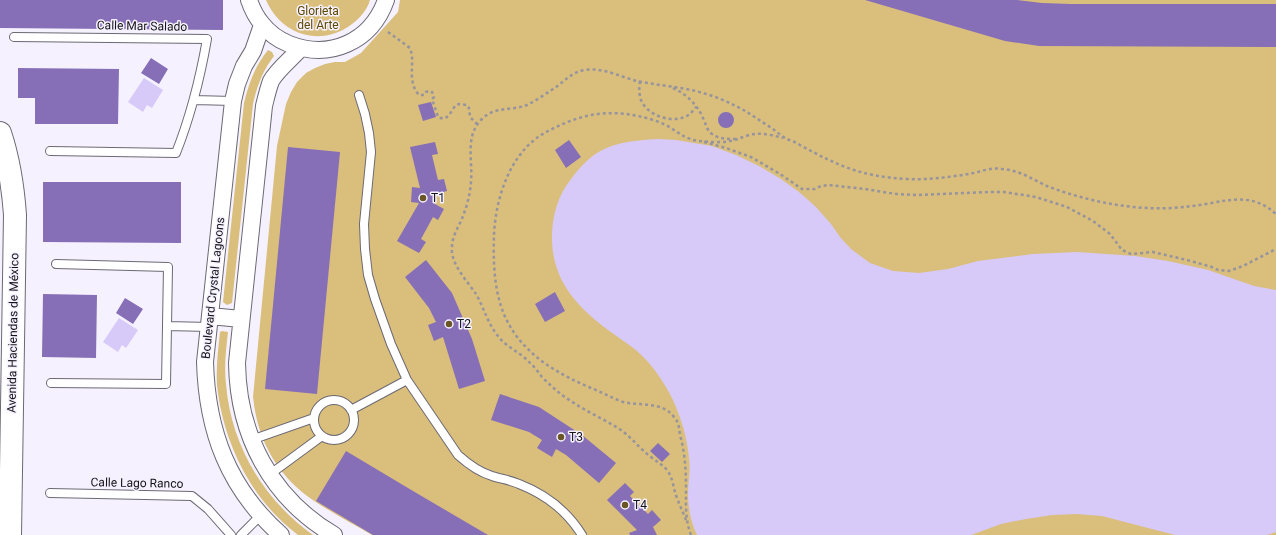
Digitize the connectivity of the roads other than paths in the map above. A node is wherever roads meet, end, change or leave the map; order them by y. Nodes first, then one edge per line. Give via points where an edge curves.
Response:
1 (249, 0) edge
2 (386, 0) edge
3 (262, 25) junction
4 (14, 37) dead end
5 (301, 48) junction
6 (359, 95) dead end
7 (194, 100) junction
8 (233, 101) junction
9 (0, 132) edge
10 (50, 151) dead end
11 (56, 264) dead end
12 (241, 319) junction
13 (209, 322) junction
14 (167, 326) junction
15 (407, 380) junction
16 (51, 382) dead end
17 (351, 410) junction
18 (314, 418) junction
19 (322, 436) junction
20 (251, 440) junction
21 (269, 474) junction
22 (50, 493) dead end
23 (261, 515) junction
24 (10, 535) edge
25 (231, 535) edge
26 (241, 535) edge
27 (280, 535) edge
28 (334, 535) edge
29 (582, 535) edge

1 - 3 street
2 - 5 street via 375,22 357,39 339,47 320,50
3 - 5 street via 280,40
3 - 8 street, Boulevard Crystal Lagoons via 237,84
4 - 7 lane, Calle Mar Salado via 207,38
5 - 12 street via 272,80 264,106
6 - 15 lane via 371,152 364,224 368,275 391,344
7 - 8 lane
7 - 10 lane, Calle Mar Salado via 176,153
8 - 13 street, Boulevard Crystal Lagoons
9 - 24 street, Avenida Haciendas de México via 10,173 15,215
11 - 14 lane via 168,267
12 - 13 street
12 - 20 street via 237,382
13 - 14 lane
13 - 23 street, Boulevard Crystal Lagoons via 205,362 206,385 214,430 231,472
14 - 16 lane via 166,384
15 - 17 lane
15 - 29 lane via 458,456 480,471 517,483 545,496 568,515
17 - 18 lane via 343,402 331,400 319,407
17 - 19 lane via 354,425 347,436 334,441
18 - 19 lane via 314,425
18 - 20 lane
19 - 21 lane
20 - 21 street
21 - 28 street via 294,505
22 - 25 lane, Calle Lago Ranco via 192,496 208,509
23 - 26 lane
23 - 27 street, Boulevard Crystal Lagoons

